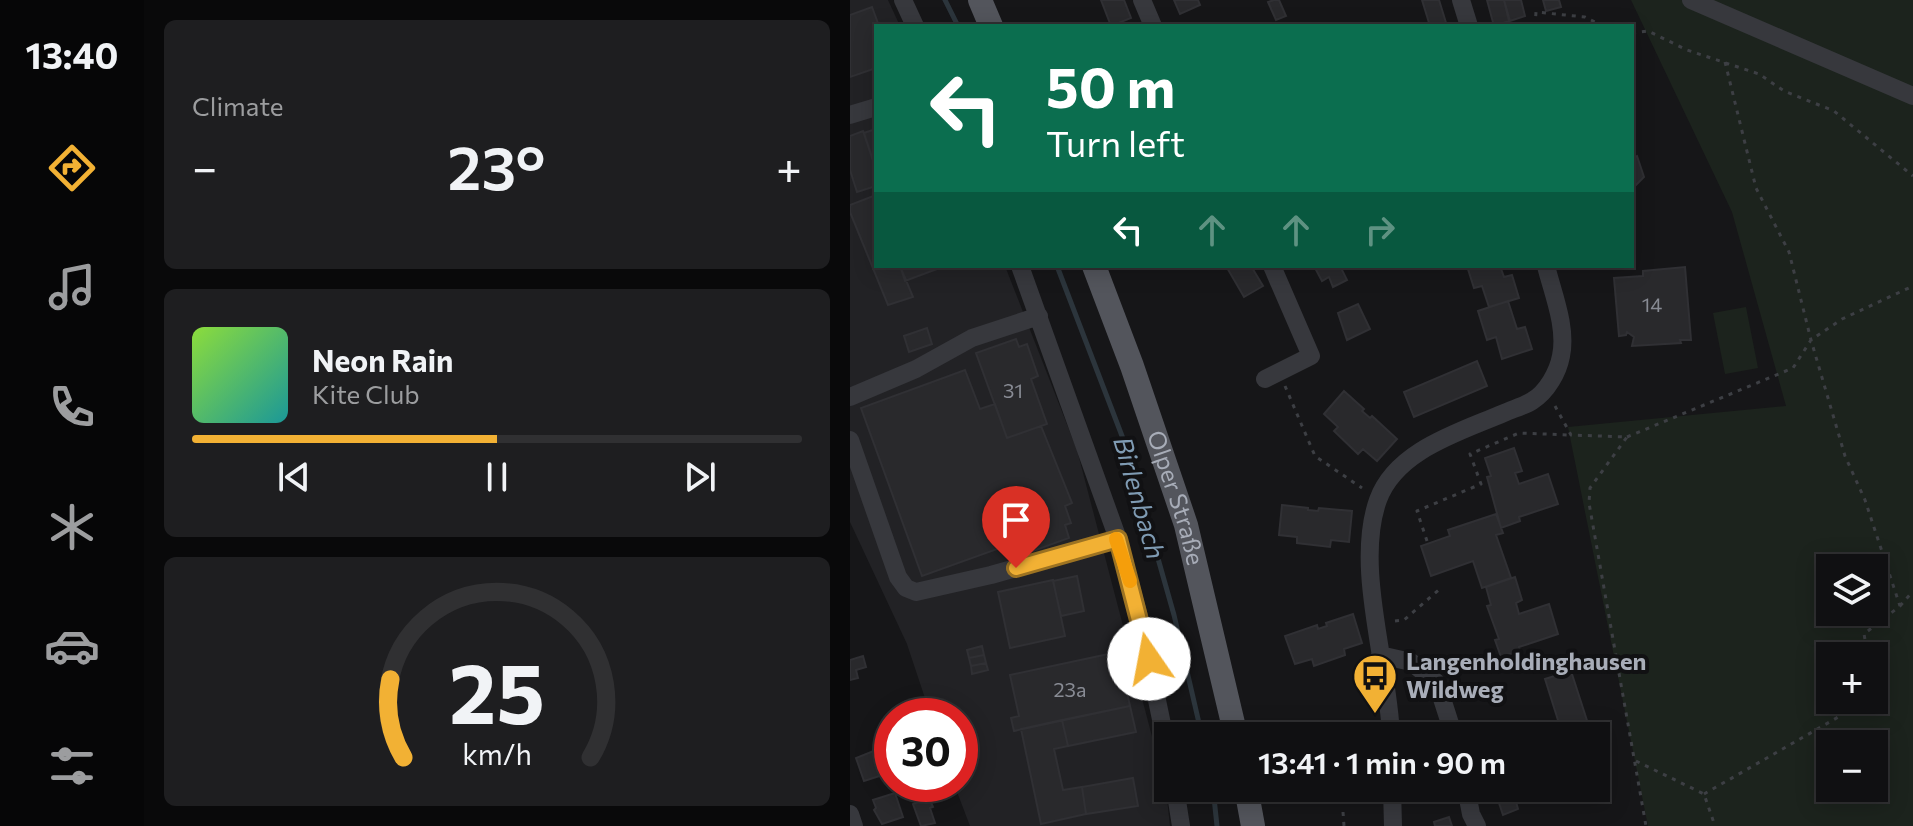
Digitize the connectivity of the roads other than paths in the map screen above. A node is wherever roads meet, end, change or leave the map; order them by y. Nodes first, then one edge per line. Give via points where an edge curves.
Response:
1 (903, 0) edge
2 (980, 0) edge
3 (1142, 0) edge
4 (1461, 0) edge
5 (1691, 0) edge
6 (914, 24) edge
7 (990, 24) edge
8 (1152, 24) edge
9 (1468, 24) edge
10 (1913, 96) edge
11 (874, 108) edge
12 (850, 115) edge
13 (1021, 268) edge
14 (1095, 268) edge
15 (1273, 268) edge
16 (1546, 268) edge
17 (1039, 316) junction
18 (1272, 376) road end
19 (850, 397) edge
20 (850, 440) edge
21 (1118, 539) junction
22 (1380, 655) junction
23 (1162, 722) edge
24 (1233, 722) edge
25 (1390, 722) edge
26 (1450, 722) edge
27 (1177, 802) edge
28 (1249, 802) edge
29 (1392, 802) edge
30 (1469, 802) edge
31 (850, 814) edge
32 (854, 826) edge
33 (1181, 826) edge
34 (1253, 826) edge
35 (1393, 826) edge
36 (1477, 826) edge

1 - 6 street
2 - 7 main road
3 - 8 street
4 - 9 street
5 - 10 street
11 - 12 street
13 - 17 street
14 - 24 main road, Olper Straße via 1186,525
15 - 18 street via 1311,356
16 - 22 street via 1562,335 1561,355 1544,390 1532,401 1412,456 1378,498 1371,527
17 - 19 street via 972,338
17 - 21 street
20 - 21 street via 898,577 916,592
21 - 23 street
22 - 25 street
22 - 26 street via 1411,662 1437,683
27 - 33 street
28 - 34 main road
29 - 35 street
30 - 36 street
31 - 32 street

